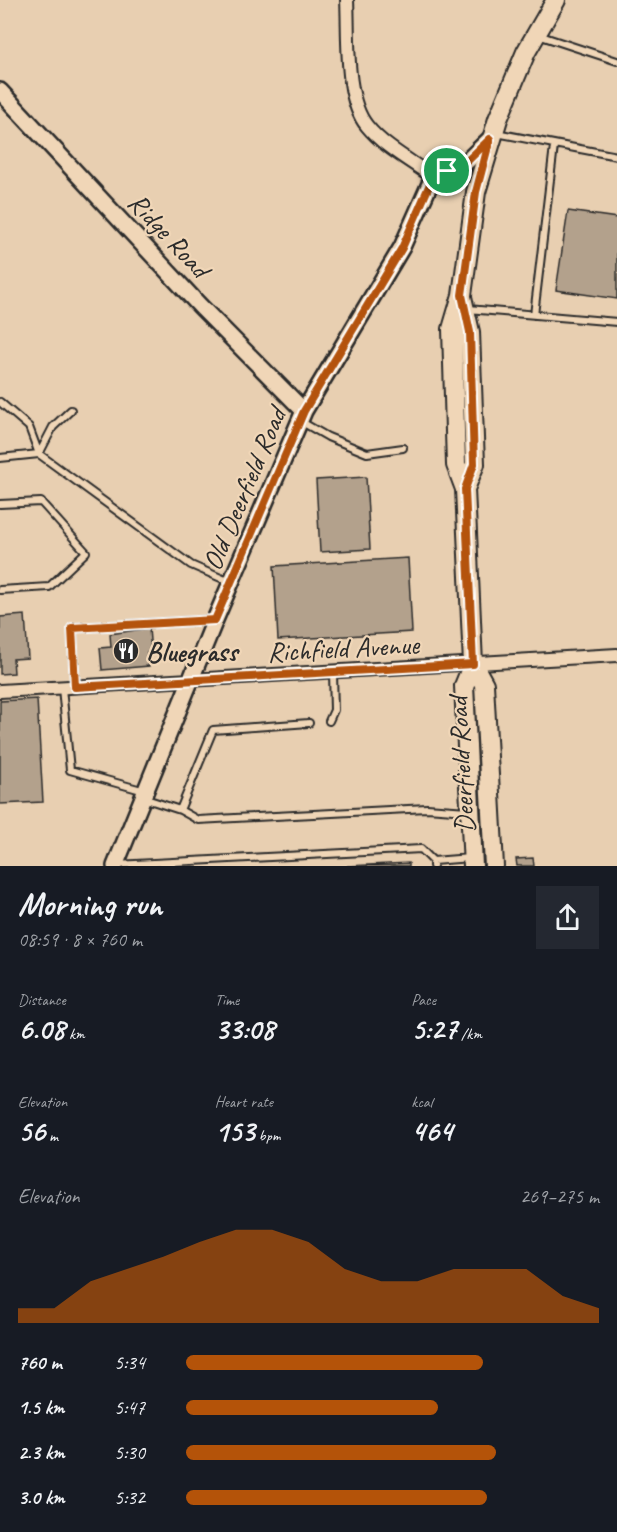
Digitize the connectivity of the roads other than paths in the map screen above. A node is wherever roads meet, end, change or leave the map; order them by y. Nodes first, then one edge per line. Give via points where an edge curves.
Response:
1 (347, 0) edge
2 (556, 0) edge
3 (536, 34) junction
4 (617, 61) edge
5 (0, 91) edge
6 (491, 136) junction
7 (554, 146) junction
8 (617, 156) edge
9 (433, 177) junction
10 (463, 302) junction
11 (534, 315) junction
12 (617, 322) edge
13 (0, 402) edge
14 (71, 410) dead end
15 (302, 416) junction
16 (403, 448) dead end
17 (39, 454) junction
18 (0, 458) edge
19 (0, 504) edge
20 (231, 583) junction
21 (0, 590) edge
22 (215, 620) junction
23 (617, 655) edge
24 (473, 664) junction
25 (333, 672) junction
26 (190, 681) junction
27 (69, 687) junction
28 (0, 691) edge
29 (329, 721) dead end
30 (309, 723) dead end
31 (144, 795) junction
32 (180, 810) junction
33 (470, 811) junction
34 (472, 862) edge
35 (433, 864) edge
36 (116, 866) edge
37 (494, 866) edge

1 - 9 street via 352,93 361,118 377,137
2 - 3 main road, Deerfield Road
3 - 4 lane
3 - 6 main road, Deerfield Road
5 - 15 street, Ridge Road
6 - 7 lane
6 - 9 street via 462,166
6 - 10 main road, Deerfield Road via 476,192
7 - 8 lane
7 - 11 lane
9 - 15 street, Old Deerfield Road via 402,248
10 - 11 lane
10 - 24 main road, Deerfield Road via 452,329 456,465 465,489
11 - 12 lane
13 - 17 lane via 29,427
14 - 17 lane via 53,427
15 - 16 lane via 328,437 367,453
15 - 20 street, Old Deerfield Road
17 - 18 lane
17 - 20 lane via 191,565
19 - 21 lane via 41,502 86,552 49,587
20 - 22 street, Old Deerfield Road
22 - 26 street, Old Deerfield Road
22 - 27 lane via 72,628
23 - 24 street, Richfield Avenue
24 - 25 street, Richfield Avenue
24 - 33 main road, Deerfield Road via 464,686
24 - 37 main road, Deerfield Road via 484,684
25 - 26 street, Richfield Avenue
25 - 29 lane via 334,710
26 - 27 street, Richfield Avenue
26 - 31 street, Old Deerfield Road
27 - 28 street, Richfield Avenue
27 - 31 lane via 70,770
30 - 32 lane via 213,730
31 - 32 lane
31 - 36 street, Old Deerfield Road
32 - 33 lane via 198,820 427,808
33 - 34 main road, Deerfield Road
34 - 35 lane
35 - 36 lane via 421,849

